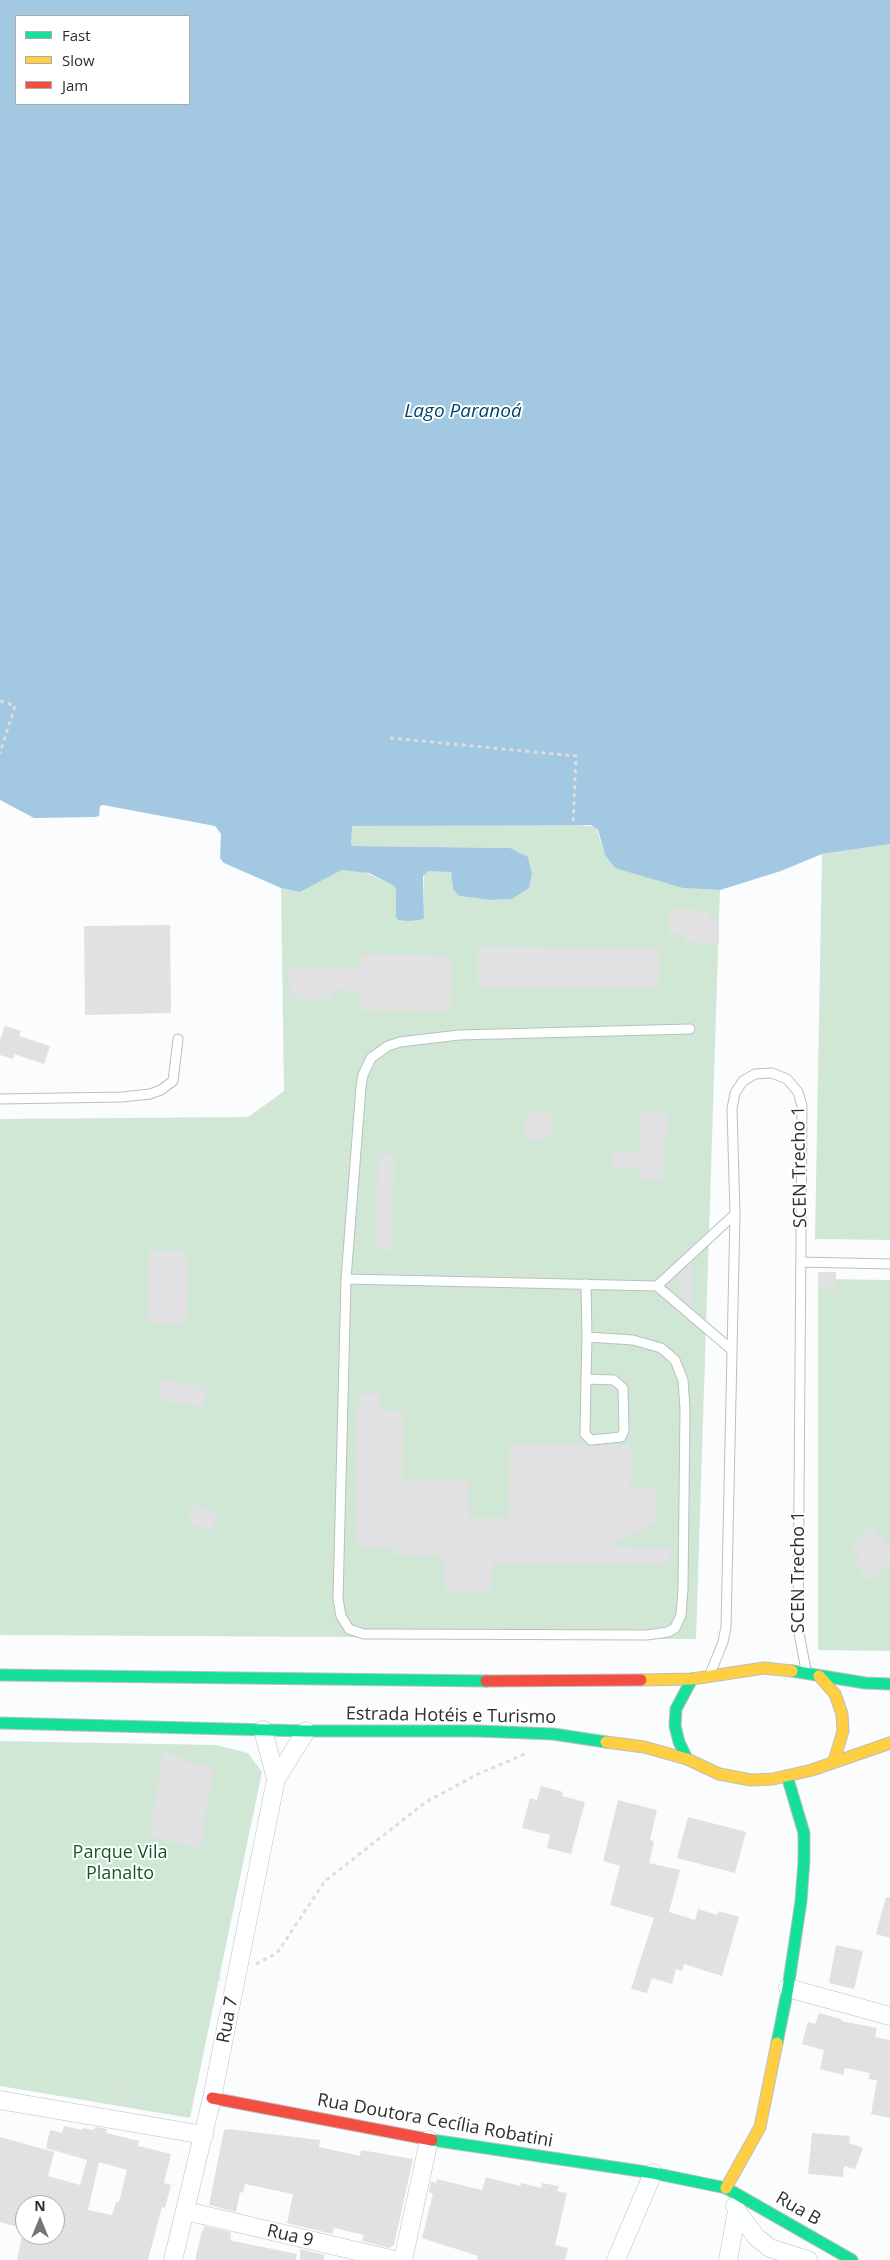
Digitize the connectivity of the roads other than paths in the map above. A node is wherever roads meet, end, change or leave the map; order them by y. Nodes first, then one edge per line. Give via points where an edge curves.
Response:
1 (690, 1029) dead end
2 (178, 1039) dead end
3 (0, 1099) edge
4 (735, 1214) junction
5 (801, 1262) junction
6 (890, 1264) edge
7 (346, 1279) junction
8 (586, 1284) junction
9 (657, 1286) junction
10 (588, 1337) junction
11 (732, 1350) junction
12 (586, 1379) junction
13 (807, 1674) junction
14 (0, 1675) edge
15 (819, 1676) junction
16 (709, 1677) junction
17 (692, 1679) junction
18 (890, 1684) edge
19 (0, 1722) edge
20 (263, 1730) junction
21 (306, 1732) junction
22 (890, 1743) edge
23 (687, 1759) junction
24 (834, 1760) junction
25 (787, 1776) junction
26 (276, 1779) junction
27 (788, 1988) junction
28 (890, 2016) edge
29 (212, 2098) junction
30 (0, 2100) edge
31 (204, 2135) junction
32 (430, 2140) junction
33 (653, 2173) junction
34 (726, 2188) junction
35 (737, 2211) junction
36 (186, 2212) junction
37 (173, 2260) edge
38 (395, 2260) edge
39 (403, 2260) edge
40 (616, 2260) edge
41 (728, 2260) edge
42 (808, 2260) edge
43 (852, 2260) edge

1 - 7 lane via 460,1035 400,1042 380,1050 368,1064 361,1087
2 - 3 lane via 173,1081 150,1094
4 - 5 lane, SCEN Trecho 1 via 732,1109 735,1093 755,1074 772,1073 788,1079 798,1092 802,1106
4 - 9 lane
4 - 11 lane, SCEN Trecho 1
5 - 6 lane
5 - 13 lane, SCEN Trecho 1 via 798,1628
7 - 8 lane
7 - 10 lane via 338,1599 343,1622 349,1630 385,1634 648,1635 675,1628 681,1615 683,1589 683,1380 675,1360 660,1348 633,1340
8 - 9 lane
8 - 10 lane
9 - 11 lane
10 - 12 lane
11 - 16 lane, SCEN Trecho 1 via 726,1627 724,1642
12 - 12 lane via 585,1434 591,1440 621,1437 624,1431 623,1388 614,1380
13 - 15 main road, Estrada Hotéis e Turismo
13 - 16 main road, Estrada Hotéis e Turismo via 764,1668
14 - 17 main road, Estrada Hotéis e Turismo via 496,1681
15 - 18 main road, Estrada Hotéis e Turismo
15 - 24 main road via 835,1694 842,1714 843,1731
16 - 17 main road, Estrada Hotéis e Turismo
17 - 23 main road via 676,1709 675,1726
19 - 20 main road, Estrada Hotéis e Turismo
20 - 21 main road, Estrada Hotéis e Turismo
20 - 26 street, Rua 7
21 - 23 main road, Estrada Hotéis e Turismo via 554,1734 625,1743
21 - 26 street, Rua 7
22 - 24 main road, Estrada Hotéis e Turismo
23 - 25 main road, Estrada Hotéis e Turismo via 707,1770 734,1778 750,1780
24 - 25 main road, Estrada Hotéis e Turismo
25 - 27 main road via 804,1833 801,1901
26 - 29 street, Rua 7
27 - 28 street
27 - 34 main road via 760,2127
29 - 31 street, Rua 7
29 - 32 main road, Rua Doutora Cecília Robatini
30 - 31 street
31 - 36 street, Rua 7
32 - 33 main road, Rua Doutora Cecília Robatini
32 - 39 street
33 - 34 main road, Rua Doutora Cecília Robatini
33 - 40 street
34 - 35 street
34 - 43 main road, Rua B
35 - 41 street
35 - 42 street via 756,2237 770,2248
36 - 37 street, Rua 7
36 - 38 street, Rua 9

